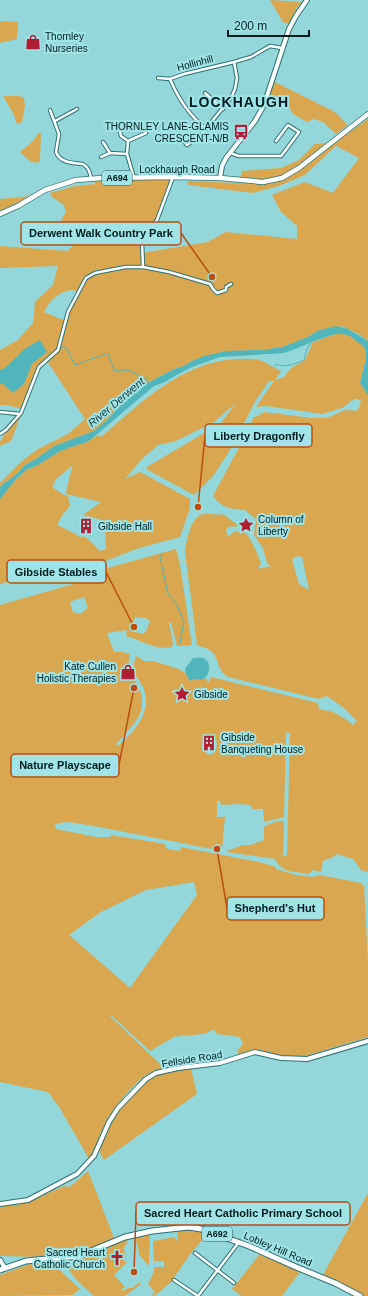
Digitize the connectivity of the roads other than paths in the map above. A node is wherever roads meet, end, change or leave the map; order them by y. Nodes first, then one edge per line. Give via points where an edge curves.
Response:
1 (307, 0) edge
2 (282, 48) junction
3 (234, 62) junction
4 (158, 78) dead end
5 (170, 79) junction
6 (205, 93) dead end
7 (222, 108) junction
8 (77, 109) dead end
9 (50, 110) dead end
10 (368, 114) edge
11 (55, 121) junction
12 (118, 124) dead end
13 (206, 129) junction
14 (146, 133) dead end
15 (182, 139) dead end
16 (128, 141) junction
17 (276, 141) dead end
18 (103, 142) dead end
19 (110, 153) junction
20 (230, 153) junction
21 (127, 154) junction
22 (101, 157) dead end
23 (173, 176) junction
24 (134, 178) junction
25 (220, 178) junction
26 (91, 179) junction
27 (0, 214) edge
28 (143, 265) junction
29 (231, 284) dead end
30 (0, 412) edge
31 (20, 414) junction
32 (0, 434) edge
33 (368, 1041) edge
34 (0, 1204) edge
35 (239, 1242) junction
36 (195, 1253) dead end
37 (0, 1260) edge
38 (2, 1269) edge
39 (218, 1270) junction
40 (174, 1280) dead end
41 (234, 1283) dead end
42 (198, 1296) edge
43 (360, 1296) edge

1 - 2 street via 296,16
2 - 3 street, Hollinhill via 270,46 251,57
2 - 20 street via 264,105
3 - 5 street, Hollinhill
3 - 7 street via 237,78 235,89
4 - 5 street
5 - 13 street, Hollinhill via 175,92
6 - 7 street
7 - 13 street
8 - 11 street
9 - 11 street
10 - 25 main road, Lockhaugh Road / A694 via 299,168 282,178 263,182
11 - 26 street via 59,134 56,152 59,158 86,166
12 - 16 street via 121,136
13 - 15 street via 187,145
14 - 16 street
16 - 21 street
17 - 20 street via 288,125 299,132 281,156 239,156
18 - 19 street
19 - 21 street
19 - 22 street
20 - 25 street via 222,166
21 - 24 street
23 - 24 main road, Lockhaugh Road / A694
23 - 25 main road, Lockhaugh Road / A694
23 - 28 street via 157,220 148,229 142,242
24 - 26 main road, Lockhaugh Road / A694
26 - 27 main road, Lockhaugh Road / A694 via 45,190
28 - 29 street via 210,284 217,293 226,290
28 - 31 street via 95,273 86,278 68,312 58,350 39,367
30 - 31 street
31 - 32 street
33 - 34 street, Fellside Road via 307,1059 282,1058 255,1052 228,1061 156,1073 146,1079 118,1108 94,1156 77,1174 28,1200
35 - 38 highway, Lobley Hill Road / A692 via 196,1228 179,1227 125,1237 79,1256 26,1261
35 - 39 street
35 - 43 highway, Lobley Hill Road / A692
36 - 39 street
37 - 38 street
39 - 41 street
39 - 42 street
40 - 42 street

